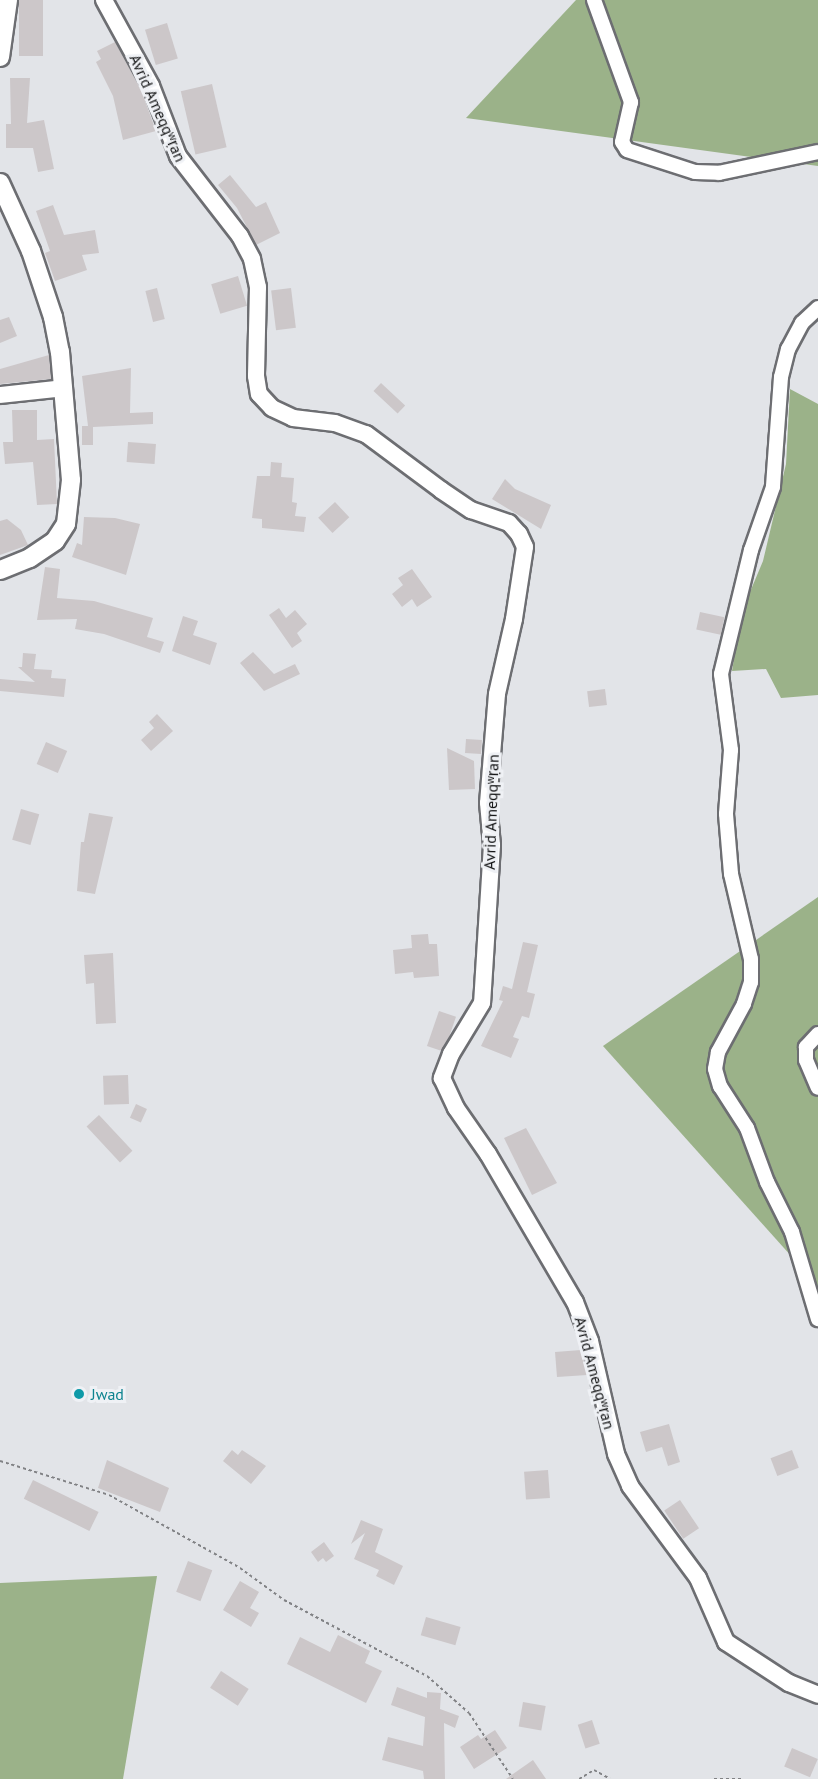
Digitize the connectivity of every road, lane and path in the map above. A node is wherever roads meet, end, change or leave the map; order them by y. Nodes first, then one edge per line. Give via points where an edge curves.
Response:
1 (8, 0) edge
2 (104, 0) edge
3 (594, 0) edge
4 (0, 57) edge
5 (818, 152) edge
6 (0, 183) edge
7 (818, 309) edge
8 (64, 388) junction
9 (0, 395) edge
10 (0, 570) edge
11 (818, 1034) edge
12 (818, 1088) edge
13 (818, 1320) edge
14 (0, 1461) edge
15 (818, 1695) edge
16 (512, 1779) edge
17 (579, 1779) edge
18 (610, 1779) edge
19 (714, 1779) edge
20 (743, 1779) edge

1 - 4 main road
2 - 15 street, Avrid Ameqqʷṛan via 151,86 178,156 240,236 252,259 258,287 259,394 272,408 293,418 335,423 366,434 471,510 510,524 525,547 496,705 488,802 492,845 482,1003 451,1054 442,1078 456,1108 488,1154 574,1302 590,1341 616,1454 630,1486 698,1578 726,1642 789,1683
3 - 5 street via 631,102 622,142 627,150 695,172 719,173
6 - 8 main road via 43,284 60,352
7 - 13 street via 802,323 788,349 781,377 776,477 751,550 721,674 731,750 726,814 731,873 751,970 744,1004 718,1052 715,1069 720,1086 747,1128 767,1182 792,1232
8 - 9 street
8 - 10 main road via 71,480 66,524 48,547
11 - 12 street via 806,1047 806,1060
14 - 16 path via 109,1495 240,1568 284,1600 427,1676 469,1713
17 - 18 path via 594,1770
19 - 20 path

